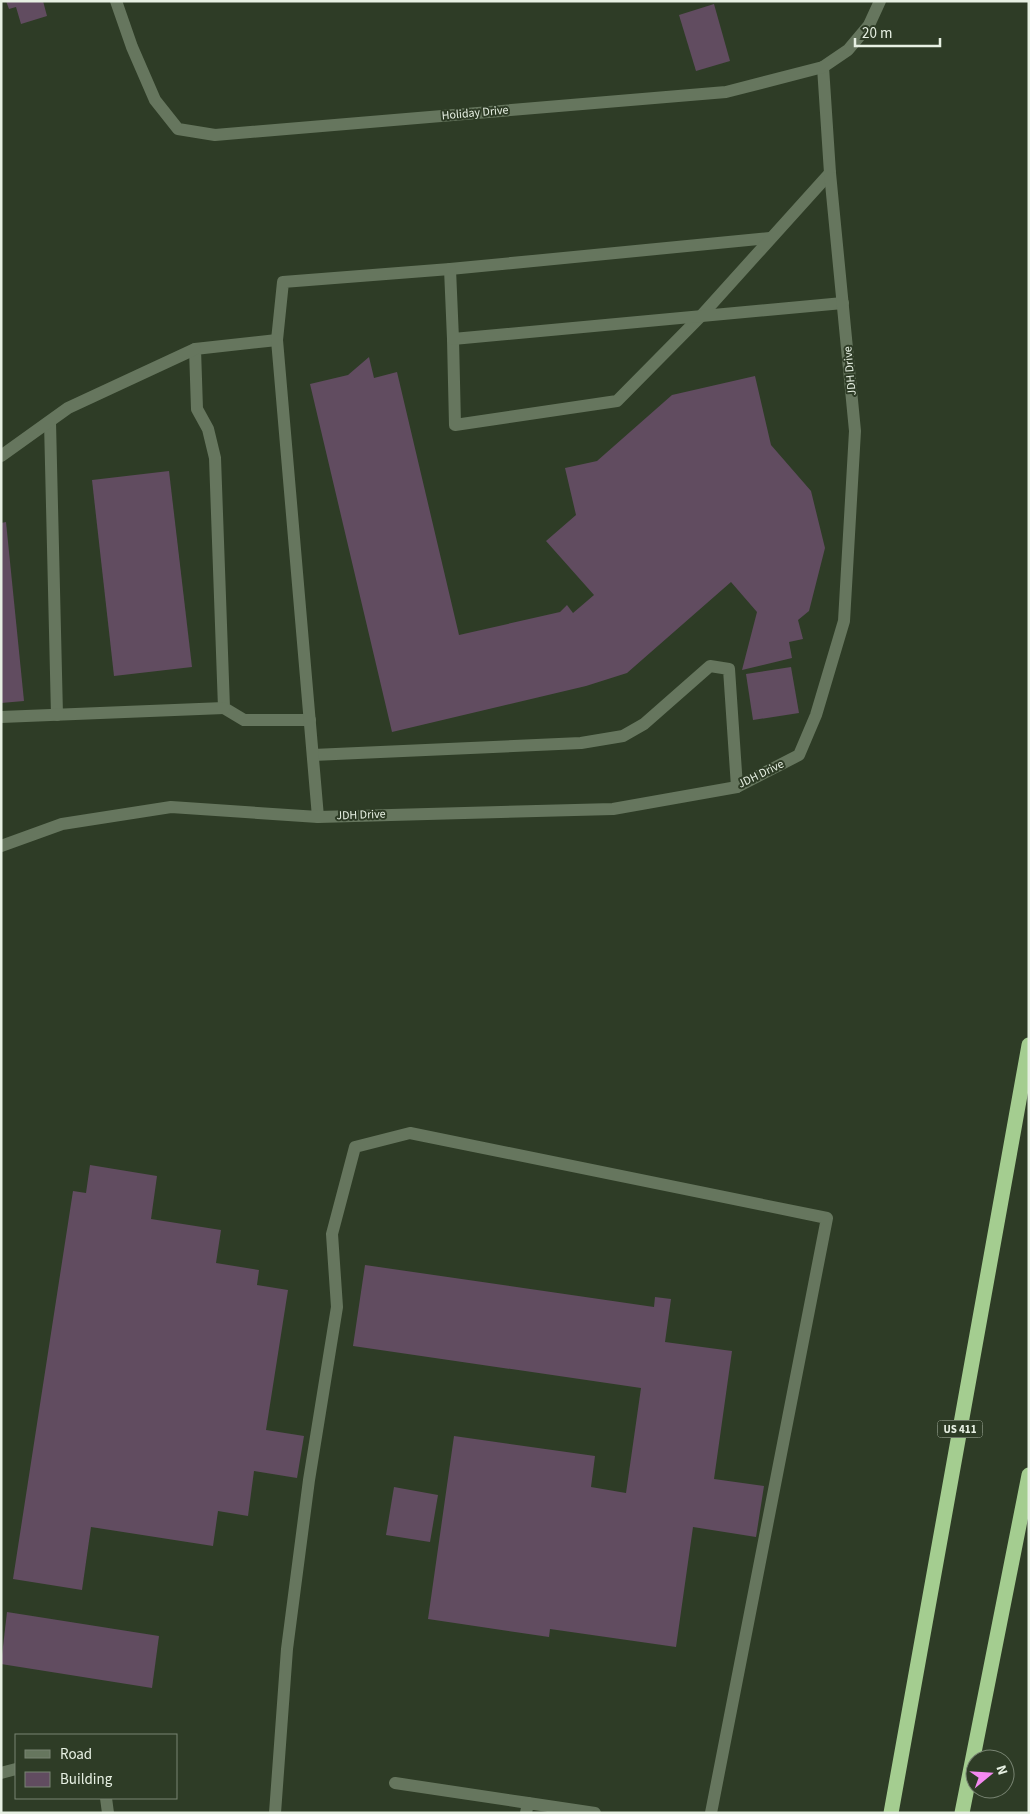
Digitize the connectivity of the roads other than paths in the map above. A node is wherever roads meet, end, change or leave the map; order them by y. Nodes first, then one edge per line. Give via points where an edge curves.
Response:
1 (116, 1) edge
2 (880, 1) edge
3 (824, 67) junction
4 (830, 173) junction
5 (770, 238) junction
6 (450, 269) junction
7 (843, 303) junction
8 (701, 316) junction
9 (453, 339) junction
10 (277, 340) junction
11 (195, 349) junction
12 (50, 422) junction
13 (1, 456) edge
14 (224, 708) junction
15 (57, 715) junction
16 (1, 717) edge
17 (310, 720) junction
18 (313, 755) junction
19 (737, 787) junction
20 (318, 817) junction
21 (1, 846) edge
22 (1029, 1045) edge
23 (1029, 1475) edge
24 (15, 1769) edge
25 (1, 1773) edge
26 (395, 1783) dead end
27 (106, 1799) edge
28 (527, 1808) edge
29 (108, 1813) edge
30 (275, 1813) edge
31 (595, 1813) edge
32 (711, 1813) edge
33 (891, 1813) edge
34 (962, 1813) edge

1 - 3 street, Holiday Drive via 155,100 178,129 215,135 726,92
2 - 3 street, Holiday Drive via 869,25 848,50
3 - 4 street, JDH Drive
4 - 5 street
4 - 7 street, JDH Drive
5 - 6 street
5 - 8 street
6 - 9 street
6 - 10 street via 283,282
7 - 8 street
7 - 19 street, JDH Drive via 856,431 844,620 816,715 799,755
8 - 9 street
8 - 9 street via 617,401 455,425
10 - 11 street
10 - 17 street
11 - 12 street via 68,408
11 - 14 street via 197,409 208,429 215,458
12 - 13 street
12 - 15 street
14 - 15 street
14 - 17 street via 244,720
15 - 16 street
17 - 18 street
18 - 19 street via 581,742 623,736 644,724 710,666 729,669
18 - 20 street
19 - 20 street, JDH Drive via 613,809
20 - 21 street, JDH Drive via 171,807 62,824
22 - 33 highway, US 411
23 - 34 highway
24 - 25 street
26 - 28 street
27 - 29 street
28 - 31 street
30 - 32 street via 287,1648 309,1480 338,1307 332,1234 355,1147 410,1133 827,1218

